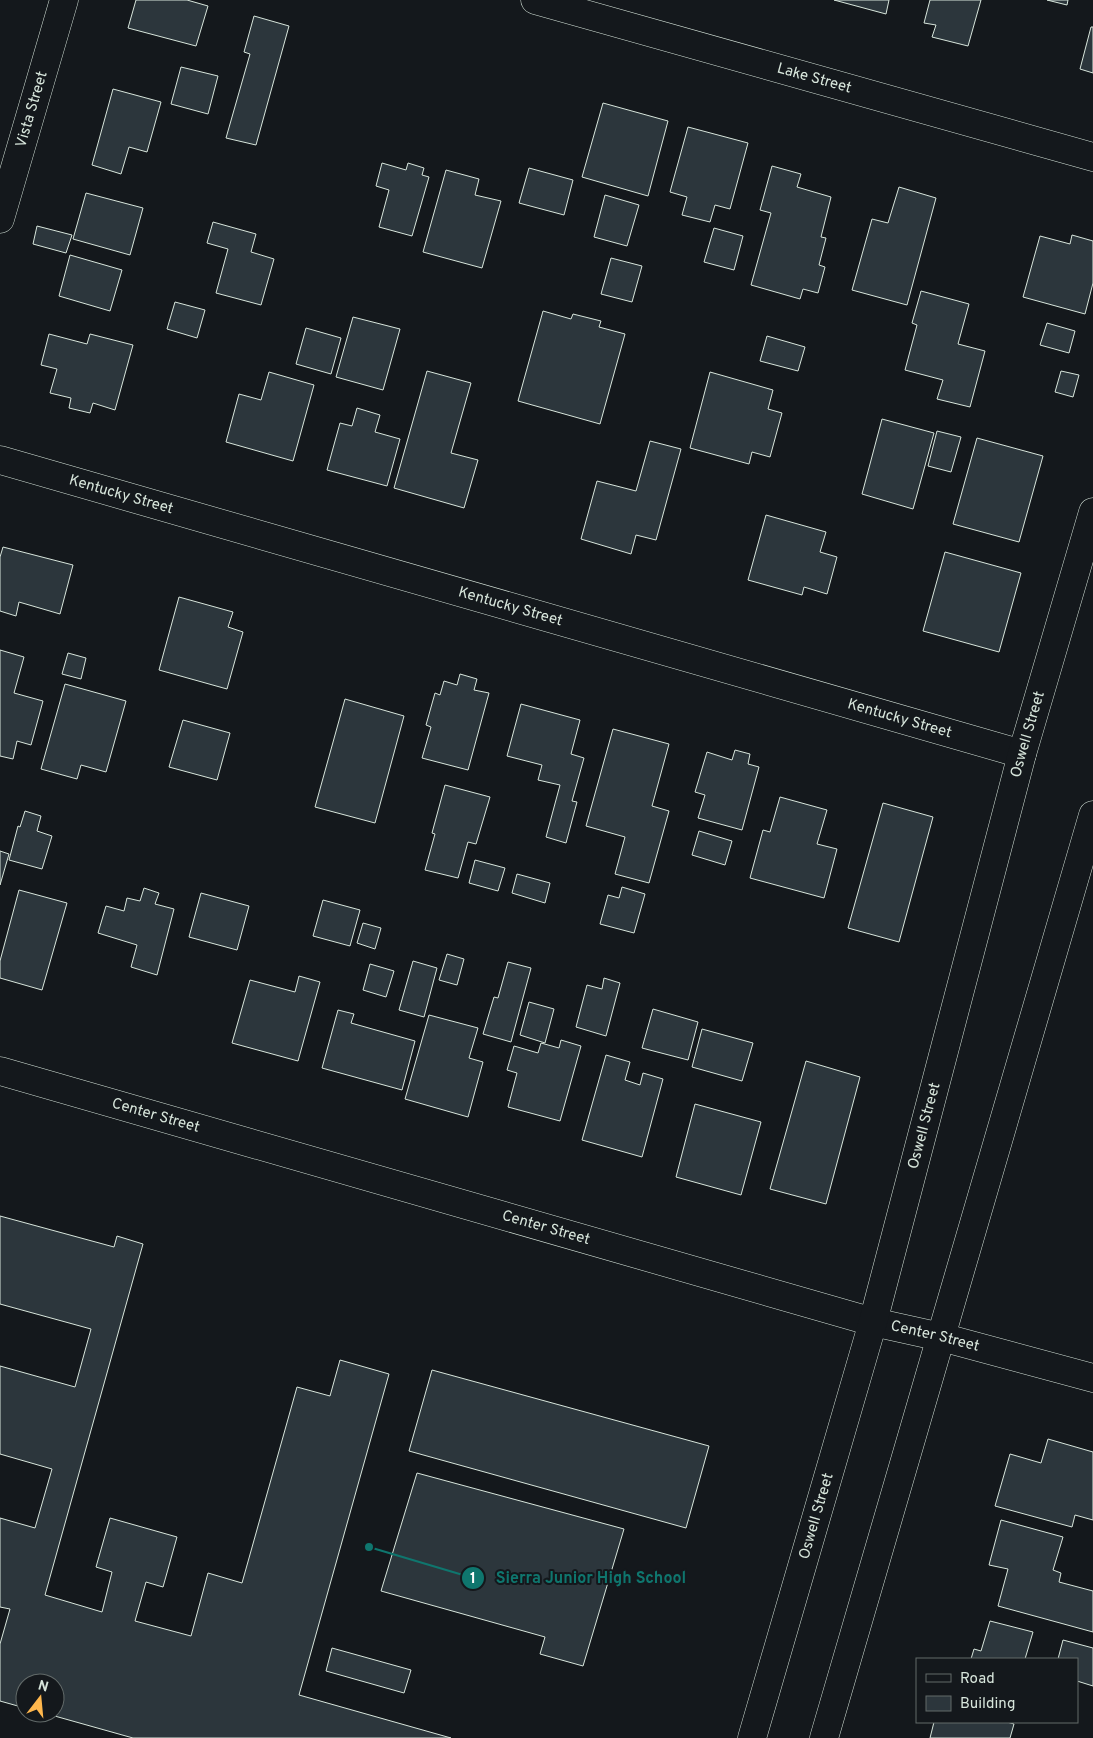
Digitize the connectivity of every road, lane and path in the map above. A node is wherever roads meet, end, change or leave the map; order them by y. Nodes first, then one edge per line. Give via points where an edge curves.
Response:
1 (64, 0) edge
2 (535, 0) edge
3 (1093, 157) edge
4 (0, 219) edge
5 (0, 460) edge
6 (1093, 512) edge
7 (1022, 754) junction
8 (1093, 815) edge
9 (0, 1072) edge
10 (873, 1322) junction
11 (941, 1336) junction
12 (1093, 1378) edge
13 (752, 1738) edge
14 (824, 1738) edge

1 - 4 street, Vista Street
2 - 3 street, Lake Street
5 - 7 street, Kentucky Street
6 - 7 street, Oswell Street
7 - 10 street, Oswell Street
8 - 11 street
9 - 10 street, Center Street
10 - 11 street, Center Street
10 - 13 street, Oswell Street
11 - 12 street, Center Street
11 - 14 street

